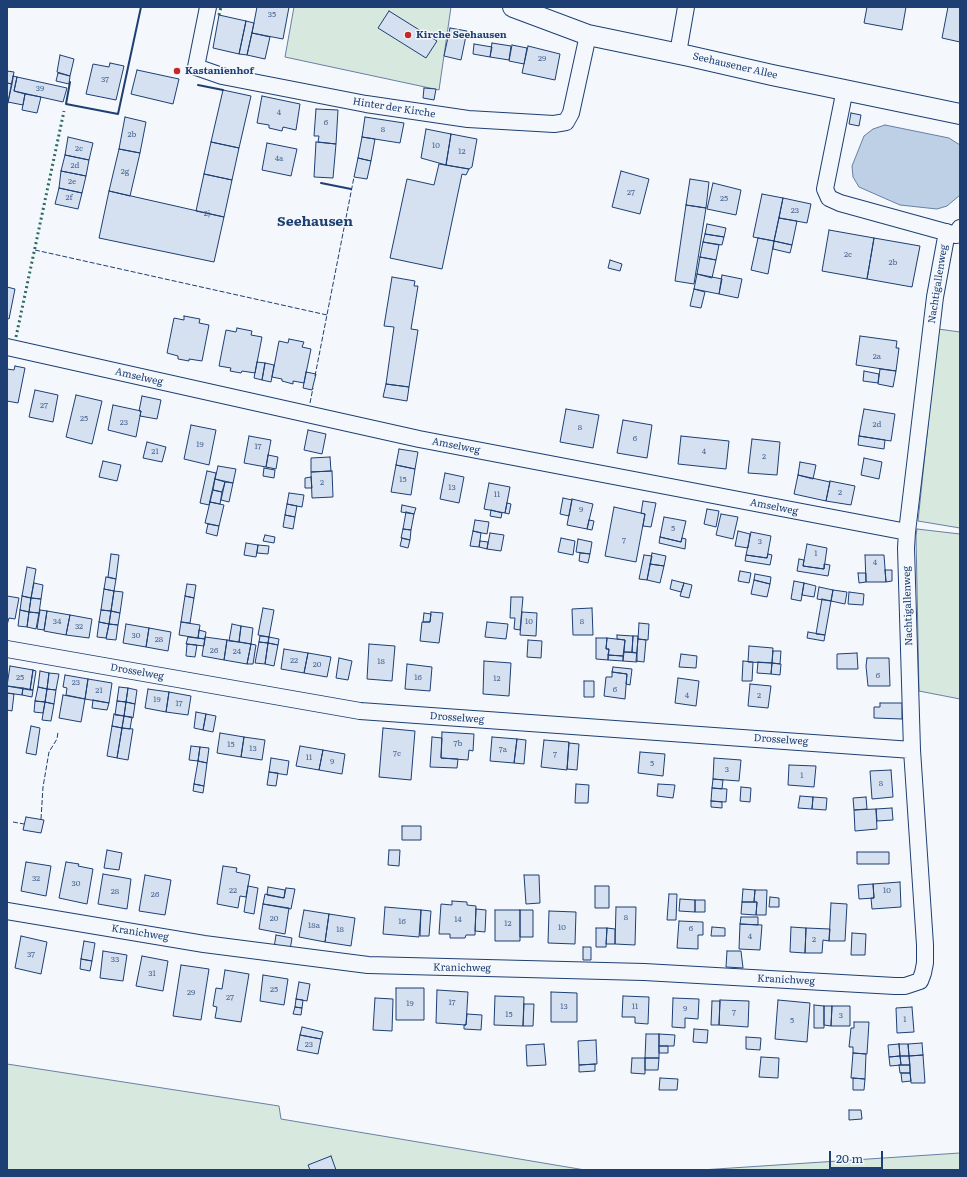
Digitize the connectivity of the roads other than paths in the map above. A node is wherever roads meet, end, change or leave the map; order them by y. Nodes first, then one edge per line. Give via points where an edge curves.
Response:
1 (208, 7) edge
2 (513, 7) edge
3 (686, 7) edge
4 (588, 35) junction
5 (678, 54) junction
6 (845, 89) junction
7 (960, 114) edge
8 (953, 230) edge
9 (7, 347) edge
10 (907, 532) junction
11 (7, 649) edge
12 (912, 750) junction
13 (7, 911) edge
14 (920, 981) joint

1 - 4 street, Hinter der Kirche via 196,67 222,76 366,104 468,119 554,124 566,122 571,113
2 - 4 street, Seehausener Allee
3 - 5 street
4 - 5 street, Seehausener Allee
5 - 6 street, Seehausener Allee
6 - 7 street, Seehausener Allee
6 - 8 street, Nachtigallenweg via 825,189 829,198 840,203
8 - 10 street, Nachtigallenweg via 935,297
9 - 10 street, Amselweg via 419,439
10 - 12 street, Nachtigallenweg
11 - 12 street, Drosselweg via 360,711
12 - 14 street, Nachtigallenweg via 925,945 925,963
13 - 14 street, Kranichweg via 204,944 368,965 644,972 895,986

